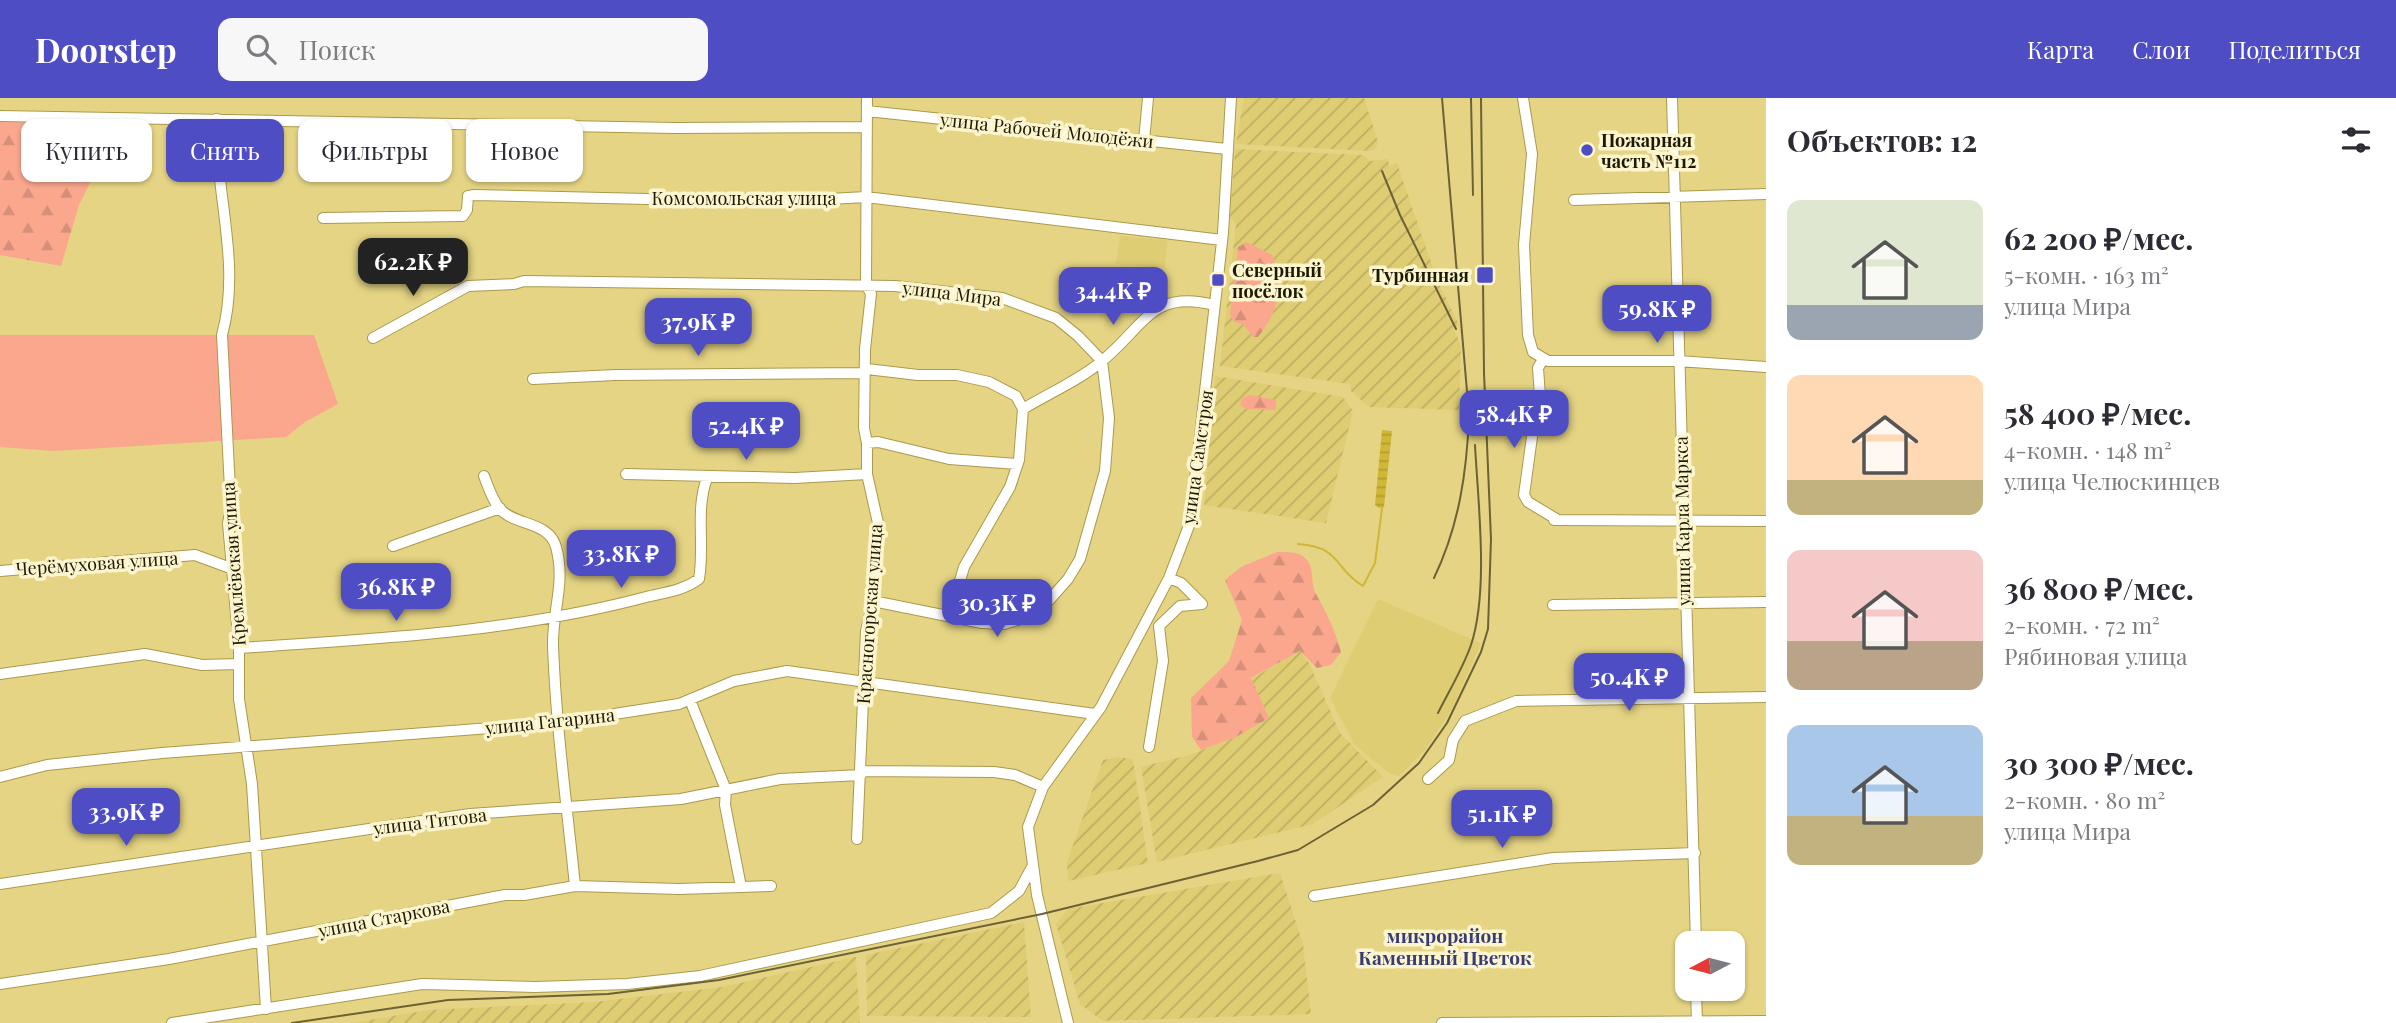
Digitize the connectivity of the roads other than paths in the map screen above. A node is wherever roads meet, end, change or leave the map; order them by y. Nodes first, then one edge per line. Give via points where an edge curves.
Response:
1 (867, 98) edge
2 (1148, 98) edge
3 (1231, 98) edge
4 (1526, 98) edge
5 (1672, 98) edge
6 (867, 111) junction
7 (0, 116) edge
8 (166, 119) edge
9 (284, 121) edge
10 (867, 127) junction
11 (1144, 141) junction
12 (1227, 149) junction
13 (219, 182) edge
14 (1766, 194) edge
15 (866, 197) junction
16 (1674, 198) junction
17 (1574, 200) dead end
18 (323, 218) dead end
19 (1222, 240) junction
20 (866, 284) junction
21 (1214, 305) junction
22 (373, 338) dead end
23 (1543, 359) junction
24 (1102, 361) junction
25 (1678, 361) junction
26 (1766, 367) edge
27 (866, 371) junction
28 (533, 379) dead end
29 (1023, 408) junction
30 (867, 443) junction
31 (1017, 464) junction
32 (626, 474) dead end
33 (867, 474) junction
34 (484, 476) dead end
35 (707, 478) junction
36 (500, 508) junction
37 (1766, 521) edge
38 (1683, 522) junction
39 (393, 546) dead end
40 (233, 569) junction
41 (0, 571) edge
42 (1169, 579) junction
43 (873, 601) junction
44 (1766, 602) edge
45 (1684, 604) junction
46 (1553, 605) dead end
47 (950, 615) junction
48 (552, 620) junction
49 (239, 648) junction
50 (238, 664) junction
51 (0, 674) edge
52 (863, 680) junction
53 (1689, 697) junction
54 (1766, 697) edge
55 (690, 700) junction
56 (1095, 714) junction
57 (556, 723) junction
58 (248, 746) junction
59 (1149, 747) dead end
60 (861, 773) junction
61 (0, 777) edge
62 (1428, 779) dead end
63 (1043, 788) junction
64 (726, 790) junction
65 (568, 809) junction
66 (857, 839) dead end
67 (257, 845) junction
68 (1695, 853) junction
69 (1032, 867) junction
70 (0, 884) edge
71 (575, 886) junction
72 (771, 886) dead end
73 (741, 887) junction
74 (1314, 896) dead end
75 (1696, 931) edge
76 (262, 941) junction
77 (0, 984) edge
78 (1696, 1001) edge
79 (266, 1009) junction
80 (1766, 1021) edge
81 (1696, 1022) edge
82 (172, 1023) edge
83 (1068, 1023) edge
84 (1442, 1023) edge
85 (1512, 1023) edge

1 - 6 street, Красногорская улица
2 - 11 street
3 - 12 street, улица Самстроя
4 - 23 street via 1532,154 1524,245 1528,335 1533,352
5 - 16 street, улица Карла Маркса
6 - 10 street, Красногорская улица
6 - 11 street, улица Рабочей Молодёжи
7 - 8 street
9 - 10 street
10 - 15 street, Красногорская улица
11 - 12 street, улица Рабочей Молодёжи
12 - 19 street, улица Самстроя
13 - 40 street, Кремлёвская улица via 231,280 222,369
14 - 16 street
15 - 18 street, Комсомольская улица via 774,202 468,196 463,216
15 - 19 street, Комсомольская улица
15 - 20 street, Красногорская улица
16 - 17 street
16 - 25 street, улица Карла Маркса
19 - 21 street, улица Самстроя
20 - 22 street, улица Мира via 524,281 468,286
20 - 24 street, улица Мира via 1002,298 1027,305 1056,318
20 - 27 street, Красногорская улица via 871,294
21 - 24 street via 1175,300 1141,320
21 - 42 street, улица Самстроя via 1190,523
23 - 25 street
23 - 38 street via 1538,368 1540,396 1532,409 1524,495 1528,502 1556,520
24 - 29 street
24 - 47 street via 1109,418 1105,471 1080,559 1037,614 982,623
25 - 26 street
25 - 38 street, улица Карла Маркса
27 - 28 street
27 - 29 street via 957,375 989,382 1016,396
27 - 30 street, Красногорская улица
29 - 31 street
30 - 31 street via 948,459
30 - 33 street, Красногорская улица
31 - 47 street via 998,513 964,567
32 - 35 street
33 - 35 street
33 - 43 street, Красногорская улица via 878,523
34 - 36 street
35 - 48 street via 701,502 699,579 690,586 624,605
36 - 39 street
36 - 48 street via 552,536 560,579 557,613
37 - 38 street
38 - 45 street, улица Карла Маркса
40 - 41 street, Черёмуховая улица via 195,555
40 - 49 street, Кремлёвская улица
42 - 56 street, улица Самстроя
42 - 59 street via 1181,583 1202,604 1180,606 1159,626 1163,661
43 - 47 street
43 - 52 street, Красногорская улица
44 - 45 street
45 - 46 street
45 - 53 street, улица Карла Маркса
48 - 49 street via 372,641
48 - 57 street
49 - 50 street, Кремлёвская улица
50 - 51 street via 202,665 145,654
50 - 58 street, Кремлёвская улица
52 - 55 street, улица Гагарина via 787,671 734,681
52 - 56 street, улица Гагарина
52 - 60 street, Красногорская улица
53 - 54 street
53 - 62 street via 1533,699 1488,710 1465,721 1453,740 1449,760
53 - 68 street, улица Карла Маркса
55 - 57 street, улица Гагарина
55 - 64 street
56 - 63 street, улица Самстроя
57 - 58 street, улица Гагарина
57 - 65 street
58 - 61 street, улица Гагарина via 47,765
58 - 67 street, Кремлёвская улица
60 - 63 street, улица Титова via 994,772 1015,775
60 - 64 street, улица Титова via 780,779
60 - 66 street, Красногорская улица
63 - 69 street, улица Самстроя via 1028,827
64 - 65 street, улица Титова via 681,799
64 - 73 street
65 - 67 street, улица Титова via 470,814
65 - 71 street
67 - 70 street, улица Титова
67 - 76 street, Кремлёвская улица
68 - 74 street via 1553,858
68 - 75 street, улица Карла Маркса
69 - 79 street via 1019,891 991,913 700,976 535,987 422,984
69 - 83 street, улица Самстроя
71 - 73 street, улица Старкова
71 - 76 street, улица Старкова
72 - 73 street, улица Старкова
76 - 77 street, улица Старкова
76 - 79 street, Кремлёвская улица
78 - 81 street
79 - 82 street
80 - 81 street
81 - 85 street
84 - 85 street

